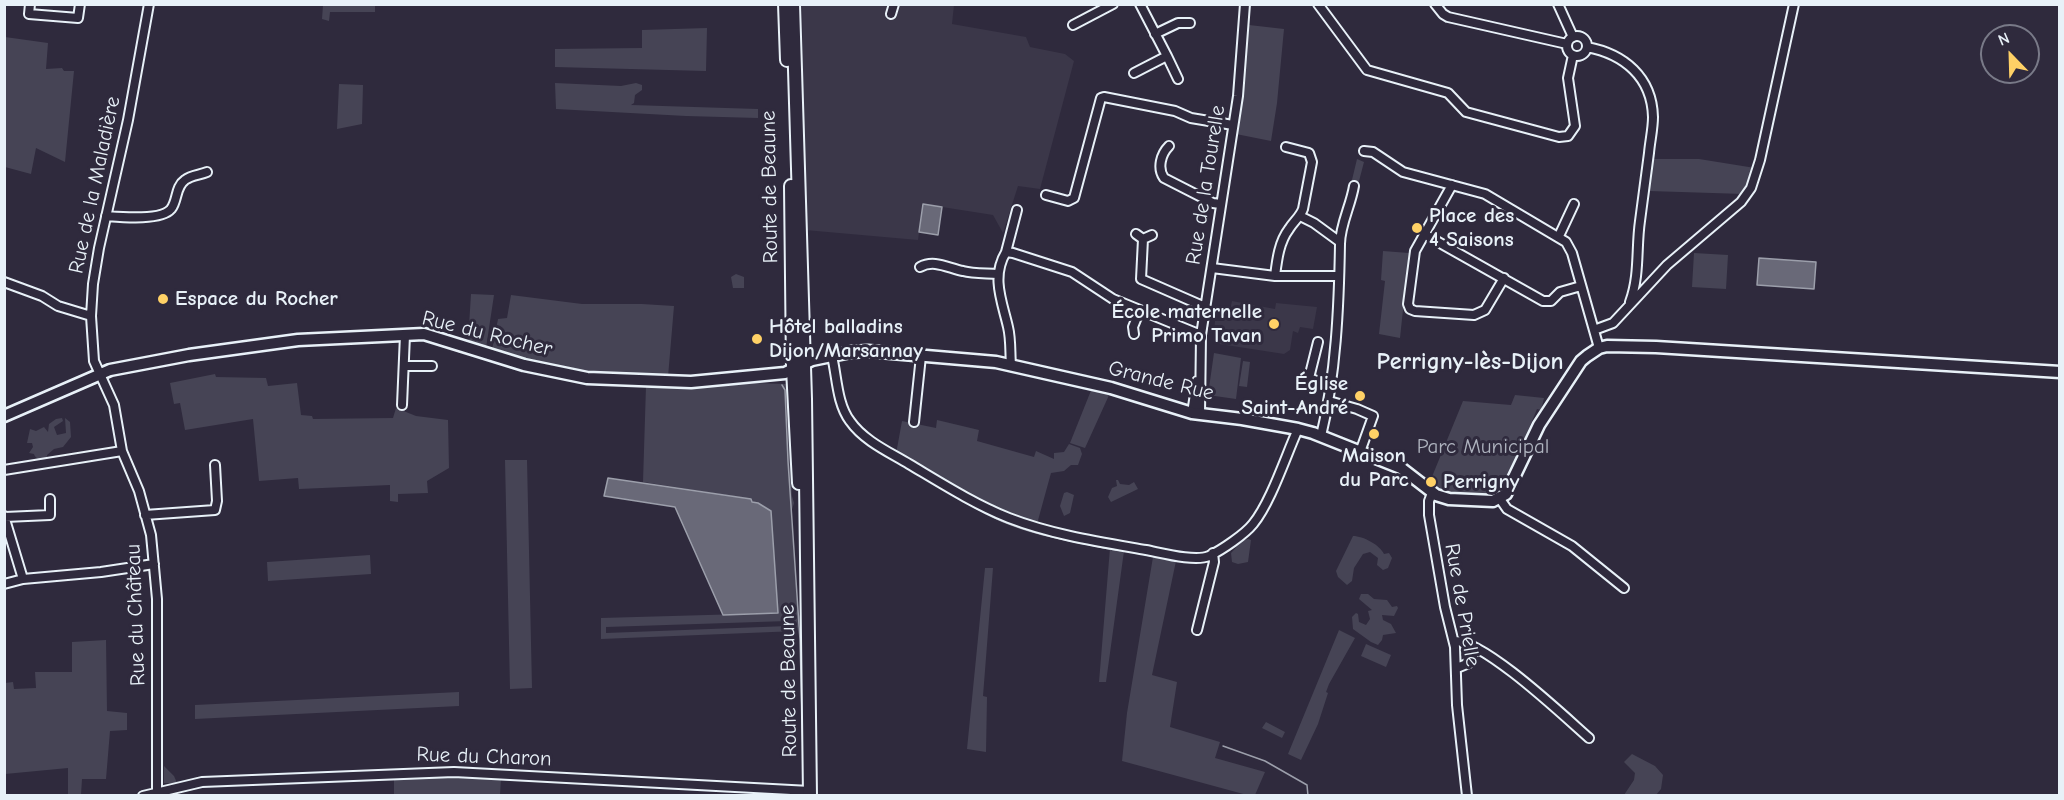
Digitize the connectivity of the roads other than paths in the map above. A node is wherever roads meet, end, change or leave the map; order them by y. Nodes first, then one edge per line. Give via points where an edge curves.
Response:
1 (30, 4) edge
2 (80, 4) edge
3 (149, 4) edge
4 (785, 4) edge
5 (794, 4) edge
6 (894, 4) edge
7 (1113, 4) edge
8 (1140, 4) edge
9 (1245, 4) edge
10 (1318, 4) edge
11 (1435, 4) edge
12 (1558, 4) edge
13 (1794, 4) edge
14 (891, 14) dead end
15 (1190, 23) dead end
16 (1073, 25) dead end
17 (1155, 34) junction
18 (1573, 37) junction
19 (1567, 44) junction
20 (1587, 47) junction
21 (1573, 55) junction
22 (1167, 56) junction
23 (1134, 73) dead end
24 (1178, 79) dead end
25 (1233, 125) junction
26 (1169, 146) dead end
27 (1286, 147) dead end
28 (1364, 151) dead end
29 (207, 172) dead end
30 (1452, 185) junction
31 (1354, 186) dead end
32 (1046, 195) dead end
33 (1220, 204) junction
34 (1574, 204) dead end
35 (1017, 210) dead end
36 (106, 216) junction
37 (1300, 216) junction
38 (1136, 234) dead end
39 (1424, 234) junction
40 (1152, 235) dead end
41 (1559, 236) junction
42 (1143, 239) junction
43 (1340, 242) junction
44 (1006, 252) junction
45 (920, 267) dead end
46 (1212, 268) junction
47 (998, 274) junction
48 (1275, 276) junction
49 (1339, 276) junction
50 (1504, 278) junction
51 (4, 282) edge
52 (1581, 286) junction
53 (1629, 305) junction
54 (1205, 307) junction
55 (1140, 310) junction
56 (91, 316) junction
57 (1594, 330) junction
58 (1134, 334) dead end
59 (405, 335) junction
60 (1201, 335) junction
61 (1318, 342) dead end
62 (1599, 348) junction
63 (832, 356) junction
64 (921, 356) junction
65 (1011, 365) junction
66 (404, 366) junction
67 (432, 366) dead end
68 (798, 367) junction
69 (2060, 372) edge
70 (101, 373) junction
71 (1330, 386) junction
72 (1329, 401) junction
73 (402, 405) dead end
74 (1196, 414) junction
75 (4, 416) edge
76 (914, 422) dead end
77 (1298, 429) junction
78 (1321, 436) junction
79 (122, 450) junction
80 (1360, 452) junction
81 (215, 465) dead end
82 (4, 470) edge
83 (1432, 493) junction
84 (50, 499) dead end
85 (1500, 499) junction
86 (145, 515) junction
87 (5, 517) edge
88 (1213, 554) junction
89 (154, 564) junction
90 (23, 579) junction
91 (4, 584) edge
92 (1624, 588) dead end
93 (1197, 630) dead end
94 (1454, 641) junction
95 (1475, 649) junction
96 (1457, 668) junction
97 (1589, 738) dead end
98 (810, 793) edge
99 (157, 794) edge
100 (142, 795) edge
101 (1467, 795) edge

1 - 2 street via 29,14 78,18
3 - 36 street, Rue de la Maladière
4 - 68 main road, Route de Beaune
5 - 68 main road, Route de Beaune
6 - 14 street
7 - 16 street
8 - 17 street
9 - 25 street, Rue de la Tourelle
10 - 21 street via 1367,70 1448,93 1466,112 1559,137 1568,136 1575,126 1568,78
11 - 19 street via 1449,17
12 - 18 street
13 - 53 street via 1751,188 1741,202 1666,265
15 - 17 street via 1178,23
17 - 22 street
18 - 19 street
18 - 20 street via 1584,38
19 - 21 street
20 - 21 street via 1583,55
20 - 53 street via 1609,52 1628,63 1643,80 1652,103 1638,271
22 - 23 street
22 - 24 street
25 - 32 street via 1101,98 1074,198 1068,201
25 - 33 street, Rue de la Tourelle
26 - 33 street via 1160,169 1164,178
27 - 37 street via 1304,150 1312,157
28 - 30 street via 1403,172
29 - 36 street via 184,180 166,212 133,218
30 - 39 street
30 - 41 street via 1490,196
31 - 43 street
33 - 46 street, Rue de la Tourelle
34 - 41 street
35 - 44 street
36 - 56 street, Rue de la Maladière
37 - 43 street
37 - 48 street via 1281,246
38 - 42 street
39 - 50 street
39 - 50 street via 1413,255 1408,304 1412,310 1481,314
40 - 42 street
41 - 52 street via 1570,247
42 - 54 street via 1141,279
43 - 49 street
44 - 47 street
44 - 55 street via 1072,272 1113,299
45 - 47 street via 926,263 942,264 965,272
46 - 48 street
46 - 54 street, Rue de la Tourelle
47 - 65 street
48 - 49 street
49 - 71 street
50 - 52 street via 1547,302 1560,292
51 - 56 street
52 - 57 street
53 - 57 street via 1612,323
54 - 60 street, Rue de la Tourelle
55 - 58 street
55 - 60 street
56 - 70 street, Rue de la Maladière via 93,355
57 - 62 street
59 - 66 street
59 - 68 main road, Rue du Rocher via 424,334 524,365 587,378 691,382 785,373
59 - 70 main road, Rue du Rocher via 298,340 179,356
60 - 74 street, Rue de la Tourelle
61 - 71 street via 1309,378
62 - 69 main road via 1656,347
62 - 85 main road via 1581,361 1539,425 1510,488
63 - 64 main road, Grande Rue via 868,351
63 - 68 main road, Rue du Rocher
63 - 88 street via 842,404 857,429 874,443 978,503 1057,533 1197,558
64 - 65 main road, Grande Rue
64 - 76 street
65 - 74 main road, Grande Rue via 1111,388
66 - 67 street
66 - 73 street
68 - 98 main road, Route de Beaune via 797,469 807,566
70 - 75 main road, Rue du Rocher
70 - 79 street, Rue du Château via 114,405
71 - 72 street
72 - 78 street
72 - 80 street via 1373,416
74 - 77 main road, Grande Rue
77 - 78 main road, Grande Rue
77 - 88 street via 1254,524
78 - 80 main road, Grande Rue
79 - 82 street
79 - 86 street, Rue du Château
80 - 83 main road, Grande Rue via 1401,468
81 - 86 street via 215,510
83 - 85 main road, Grande Rue via 1465,500
83 - 94 street, Rue de Prielle via 1429,515
84 - 87 street via 50,515
85 - 92 street via 1507,509 1572,546
86 - 89 street, Rue du Château
87 - 90 street
88 - 93 street
89 - 90 street
89 - 99 street, Rue du Château via 158,599
90 - 91 street
94 - 95 street
94 - 96 street, Rue de Prielle
95 - 96 street via 1469,663
95 - 97 street via 1518,676
96 - 101 street, Rue de Prielle
98 - 99 street, Rue du Charon via 454,772 202,782
99 - 100 street, Rue du Charon

